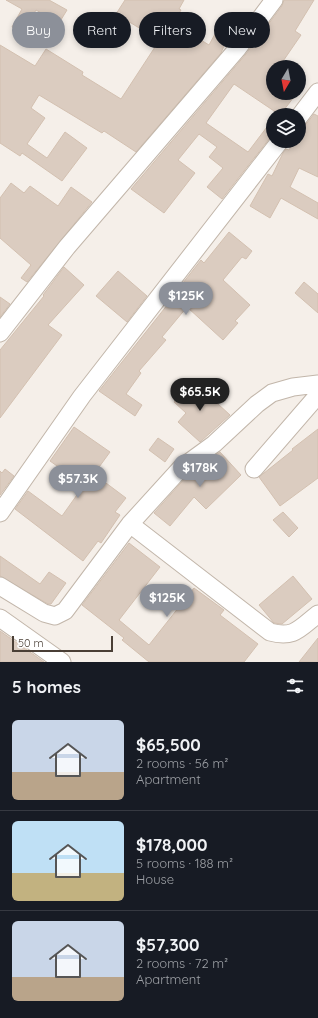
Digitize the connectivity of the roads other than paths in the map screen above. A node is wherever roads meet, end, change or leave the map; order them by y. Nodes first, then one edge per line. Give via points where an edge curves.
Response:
1 (274, 0) edge
2 (318, 92) edge
3 (306, 108) edge
4 (275, 148) edge
5 (0, 333) edge
6 (318, 384) edge
7 (318, 395) edge
8 (254, 469) dead end
9 (0, 513) edge
10 (130, 524) junction
11 (0, 586) edge
12 (318, 614) edge
13 (0, 618) edge
14 (62, 662) edge

1 - 5 street via 238,48 67,247
2 - 3 street
4 - 9 street via 82,396
6 - 10 street via 272,393 257,404 214,444 181,468
7 - 8 street
10 - 11 street via 65,610 55,616 44,613
10 - 12 street via 270,632 282,635 295,633
13 - 14 street

